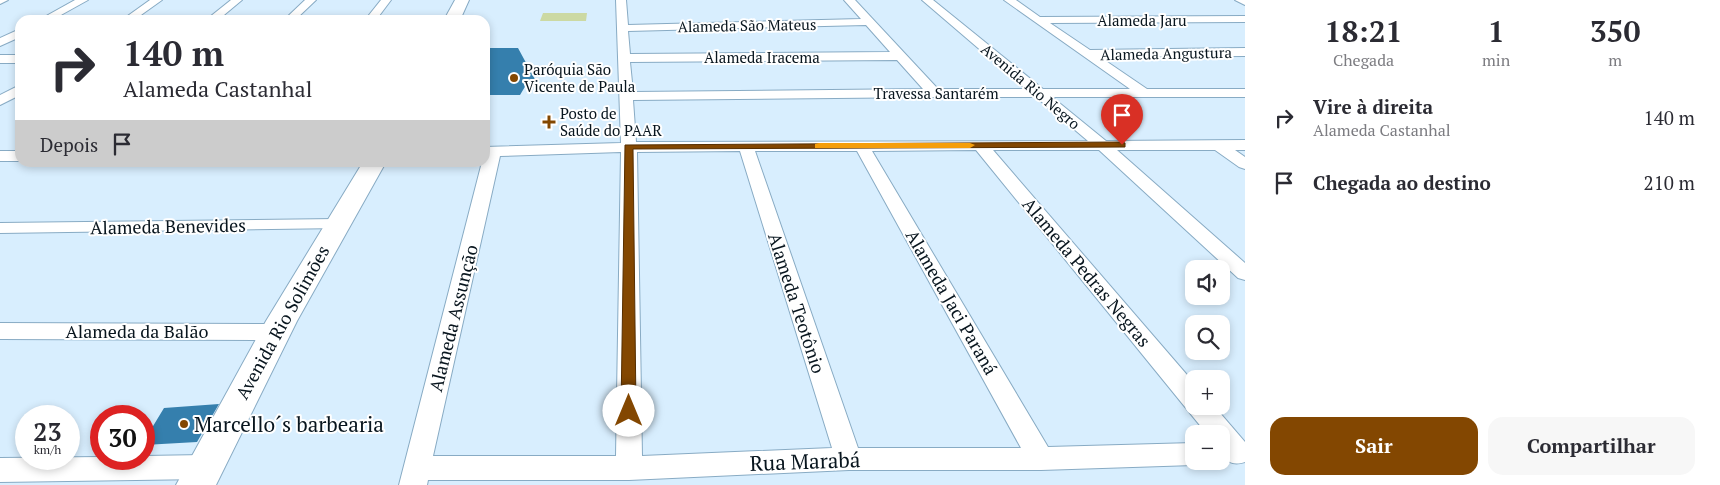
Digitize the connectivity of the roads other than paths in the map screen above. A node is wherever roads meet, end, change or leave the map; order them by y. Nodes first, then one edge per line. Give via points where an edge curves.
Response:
1 (83, 0) edge
2 (157, 0) edge
3 (237, 0) edge
4 (311, 0) edge
5 (386, 0) edge
6 (462, 0) edge
7 (621, 0) edge
8 (849, 0) edge
9 (927, 0) edge
10 (1009, 0) edge
11 (1240, 0) edge
12 (1245, 2) edge
13 (54, 15) edge
14 (134, 15) edge
15 (218, 15) edge
16 (294, 15) edge
17 (374, 15) edge
18 (454, 15) edge
19 (1245, 19) edge
20 (1039, 20) junction
21 (871, 22) junction
22 (622, 28) junction
23 (15, 35) edge
24 (0, 43) edge
25 (1245, 52) edge
26 (1087, 54) junction
27 (900, 56) junction
28 (625, 58) junction
29 (0, 59) edge
30 (15, 59) edge
31 (15, 91) edge
32 (934, 93) junction
33 (1041, 93) junction
34 (1144, 93) junction
35 (1245, 93) edge
36 (626, 96) junction
37 (0, 101) edge
38 (15, 105) edge
39 (0, 106) edge
40 (980, 145) junction
41 (1102, 145) junction
42 (1245, 145) edge
43 (746, 146) junction
44 (862, 146) junction
45 (1220, 146) junction
46 (629, 147) junction
47 (490, 152) edge
48 (12, 156) edge
49 (1245, 164) edge
50 (372, 167) edge
51 (486, 167) edge
52 (0, 169) edge
53 (336, 224) junction
54 (0, 228) edge
55 (1245, 274) edge
56 (0, 331) edge
57 (274, 332) junction
58 (1185, 389) edge
59 (1206, 415) edge
60 (1235, 453) edge
61 (1185, 454) edge
62 (849, 459) junction
63 (1041, 459) junction
64 (629, 468) junction
65 (0, 470) edge
66 (200, 476) edge
67 (415, 477) edge

1 - 13 street
2 - 14 street
3 - 15 street
4 - 16 street
5 - 17 street
6 - 18 main road
7 - 22 street
8 - 21 street
9 - 33 street, Avenida Rio Negro
10 - 20 street
11 - 12 street
19 - 20 street, Alameda Jaru
20 - 26 street
21 - 22 street, Alameda São Mateus
21 - 27 street
22 - 28 street
23 - 24 street
25 - 26 street, Alameda Angustura
26 - 34 street
27 - 28 street, Alameda Iracema
27 - 32 street
28 - 36 street
29 - 30 street
31 - 37 street
32 - 33 street, Travessa Santarém
32 - 36 street, Travessa Santarém
33 - 34 street, Travessa Santarém
33 - 41 street, Avenida Rio Negro
34 - 35 street, Travessa Santarém
36 - 46 street
38 - 39 street
40 - 41 street
40 - 44 street
40 - 58 street, Alameda Pedras Negras
41 - 45 street
41 - 55 street, Avenida Rio Negro
42 - 45 street
43 - 44 street
43 - 46 street
43 - 62 street, Alameda Teotônio
44 - 63 street, Alameda Jaci Paraná
45 - 49 street
46 - 47 street
46 - 64 street
48 - 52 street
50 - 53 main road, Avenida Rio Solimões
51 - 67 street, Alameda Assunção
53 - 54 street, Alameda Benevides
53 - 57 main road, Avenida Rio Solimões
56 - 57 street, Alameda da Balão
57 - 66 main road, Avenida Rio Solimões
59 - 60 street
61 - 63 street, Rua Marabá
62 - 63 street, Rua Marabá
62 - 64 street, Rua Marabá
64 - 67 street, Rua Marabá
65 - 66 street

